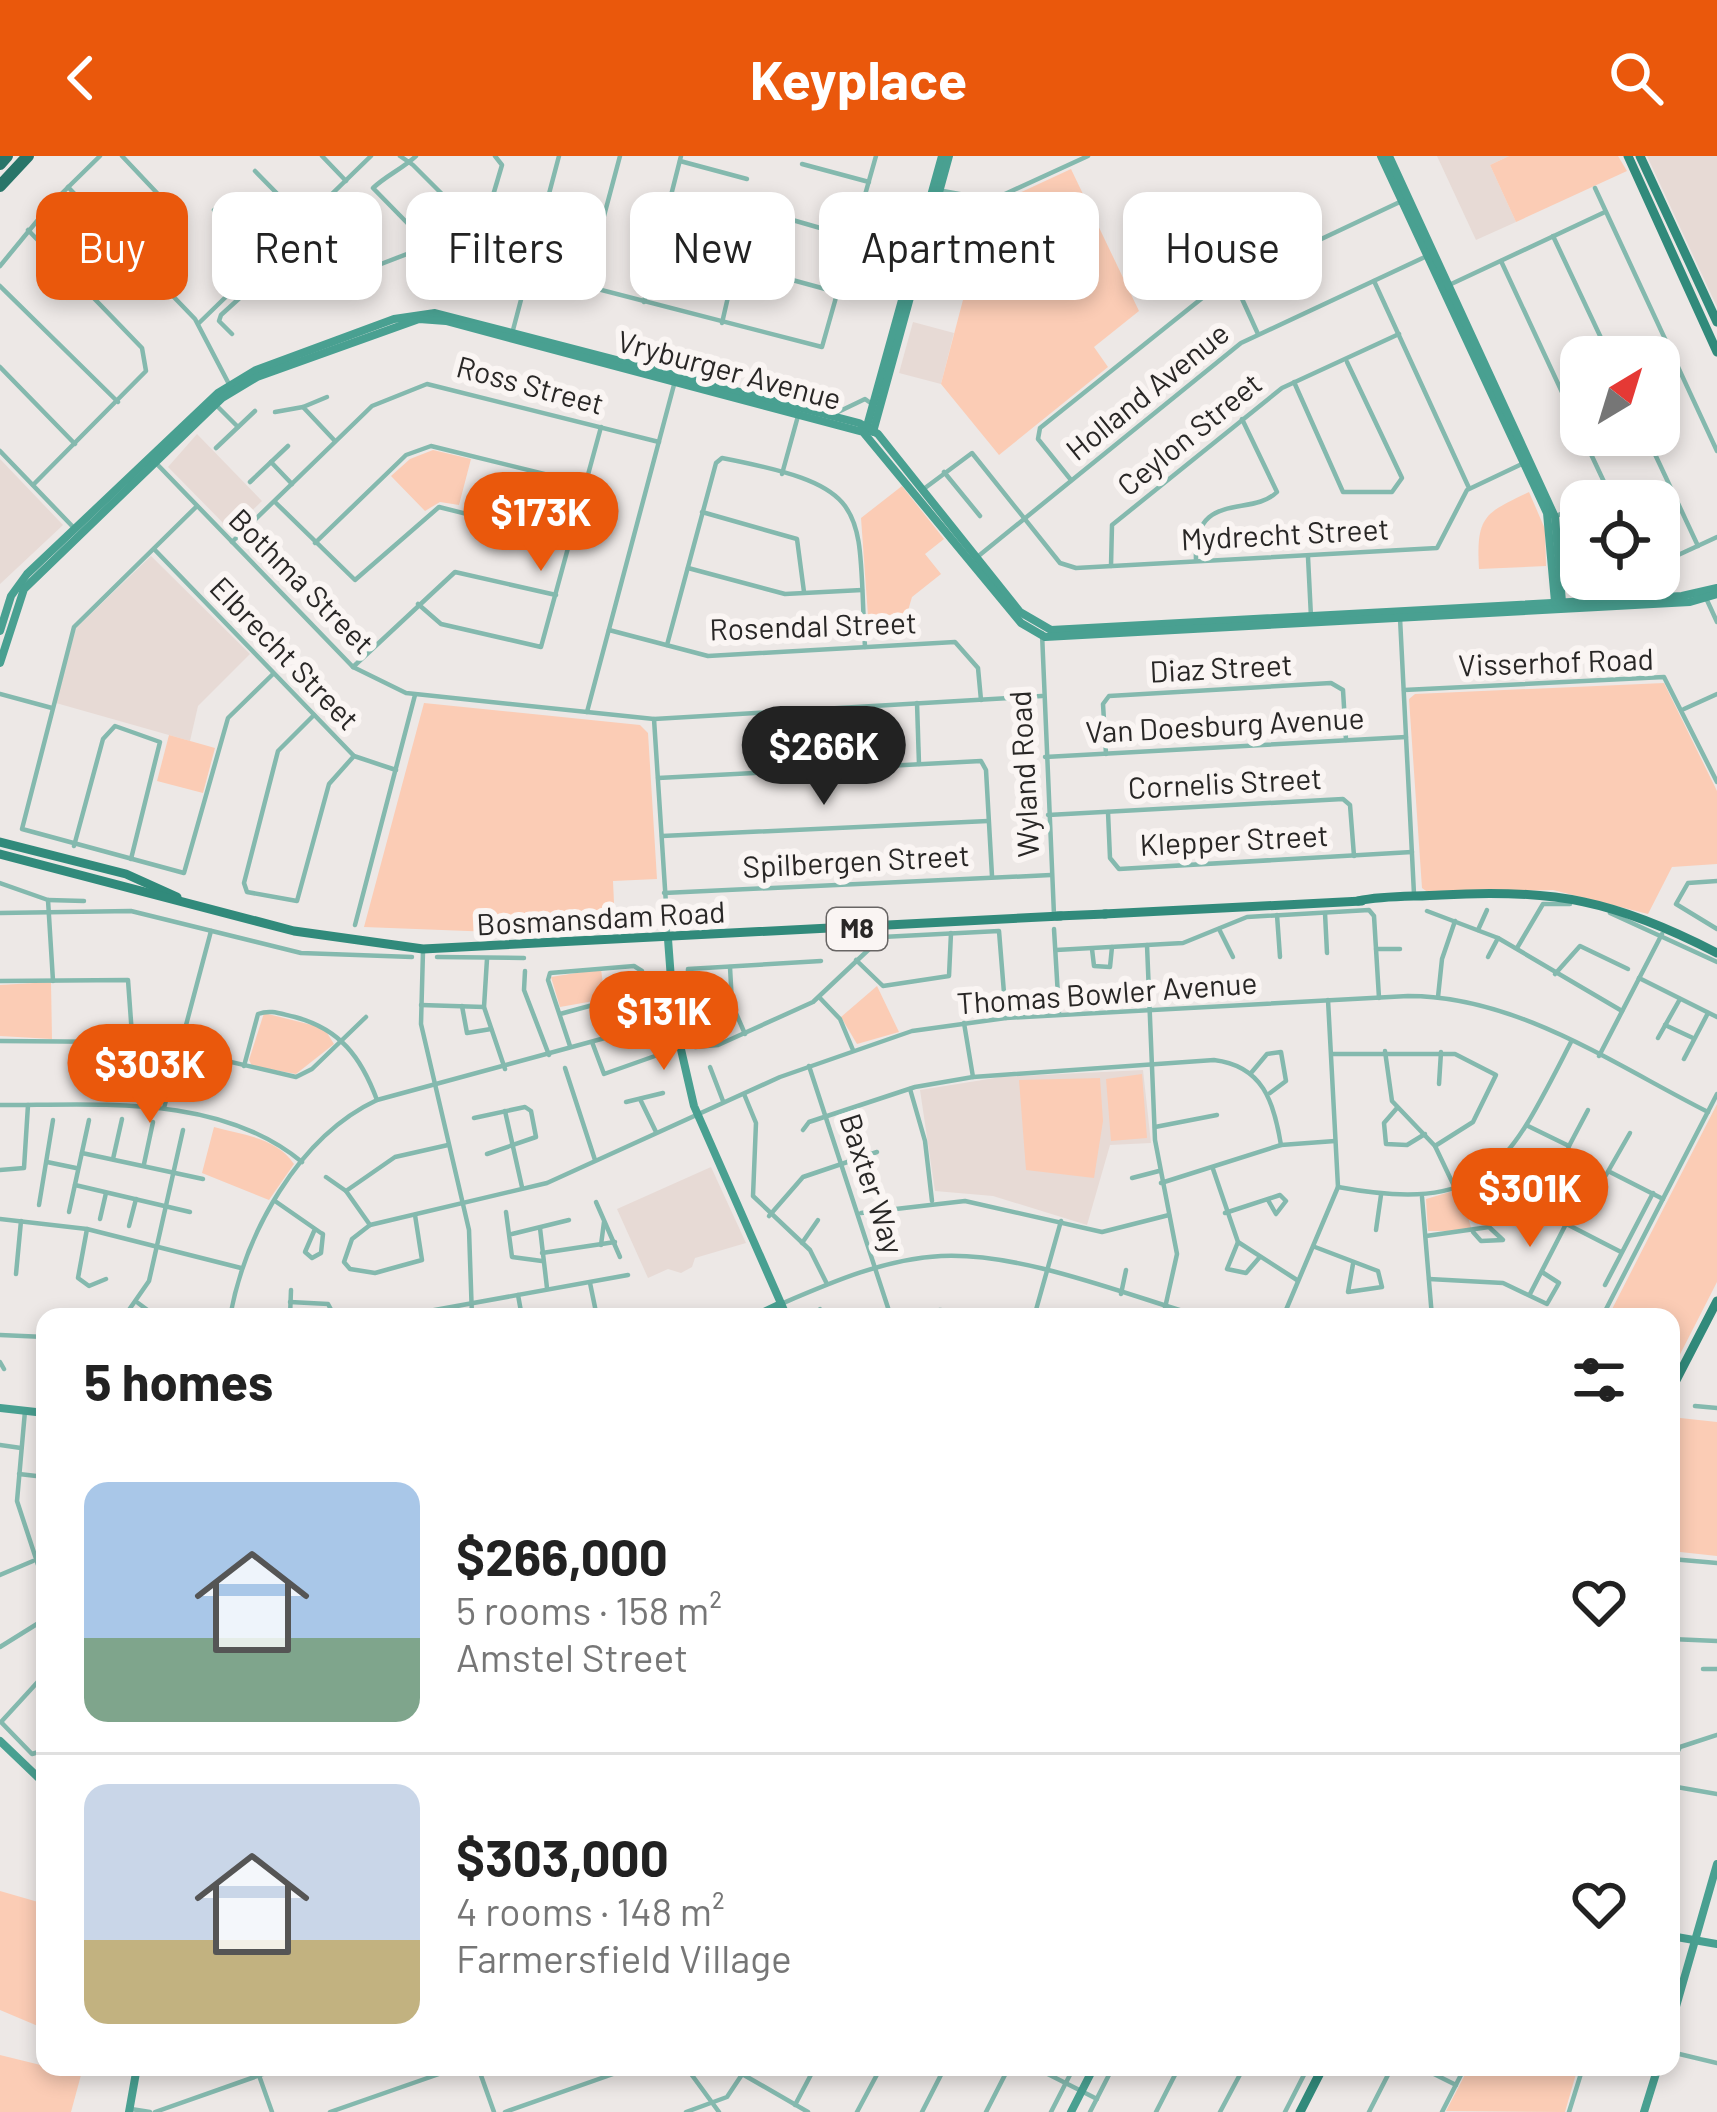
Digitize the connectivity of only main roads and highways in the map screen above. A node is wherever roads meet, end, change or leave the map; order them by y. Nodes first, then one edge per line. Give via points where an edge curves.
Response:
1 (7, 156) edge
2 (28, 156) edge
3 (1628, 156) edge
4 (1640, 156) edge
5 (0, 164) edge
6 (0, 186) edge
7 (1717, 322) edge
8 (1717, 352) edge
9 (0, 842) edge
10 (0, 854) edge
11 (215, 912) junction
12 (1717, 953) edge
13 (1717, 1301) edge
14 (1680, 1373) edge
15 (1318, 2076) edge
16 (1300, 2112) edge

1 - 5 highway
2 - 6 highway
3 - 8 main road
4 - 7 main road
9 - 11 main road, Bosmansdam Road / M8 via 126,874
10 - 11 main road, Bosmansdam Road / M8
11 - 12 main road, Bosmansdam Road / M8 via 321,937 423,949 1560,894 1626,909
13 - 14 main road
15 - 16 main road

